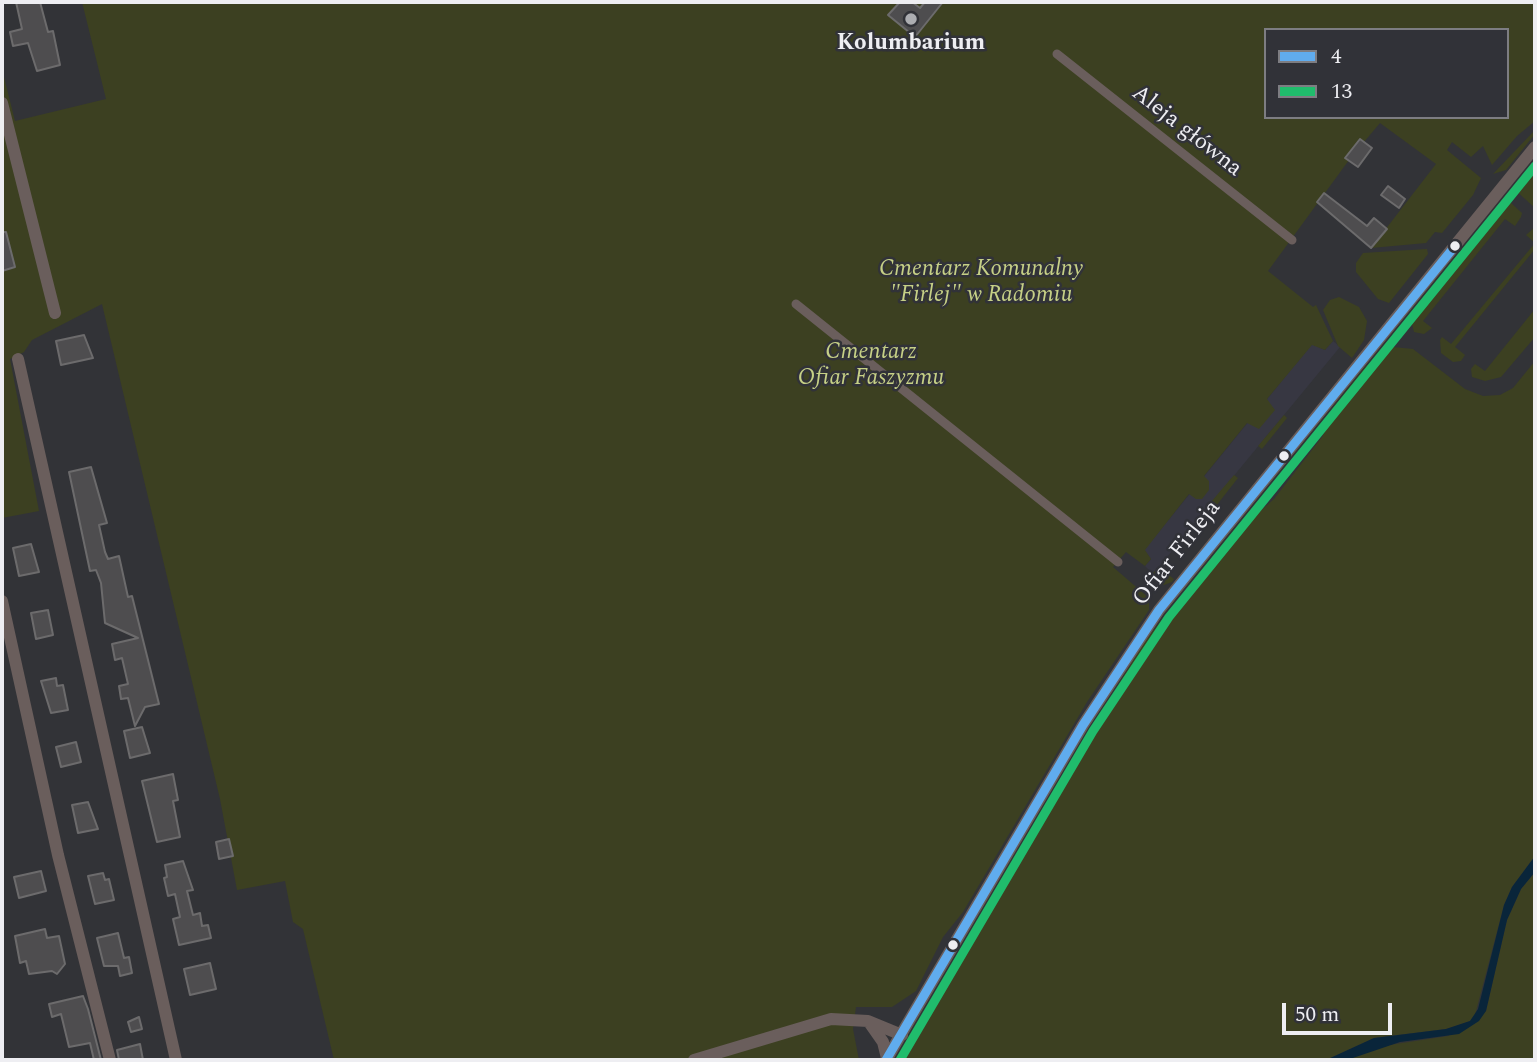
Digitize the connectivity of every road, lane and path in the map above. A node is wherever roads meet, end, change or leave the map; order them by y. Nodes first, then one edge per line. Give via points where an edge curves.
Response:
1 (1057, 54) dead end
2 (2, 103) edge
3 (1535, 147) edge
4 (1292, 240) dead end
5 (796, 304) dead end
6 (55, 313) dead end
7 (18, 359) dead end
8 (1118, 562) dead end
9 (2, 601) edge
10 (868, 1021) junction
11 (902, 1035) junction
12 (887, 1059) edge
13 (110, 1060) edge
14 (176, 1060) edge
15 (694, 1060) edge

1 - 4 street, Aleja główna
2 - 6 street
3 - 11 street, Ofiar Firleja via 1159,610 1096,704
5 - 8 street
7 - 14 street
9 - 13 street via 58,855
10 - 11 street
10 - 12 street via 883,1042
10 - 15 street via 831,1019
11 - 12 street, Ofiar Firleja

